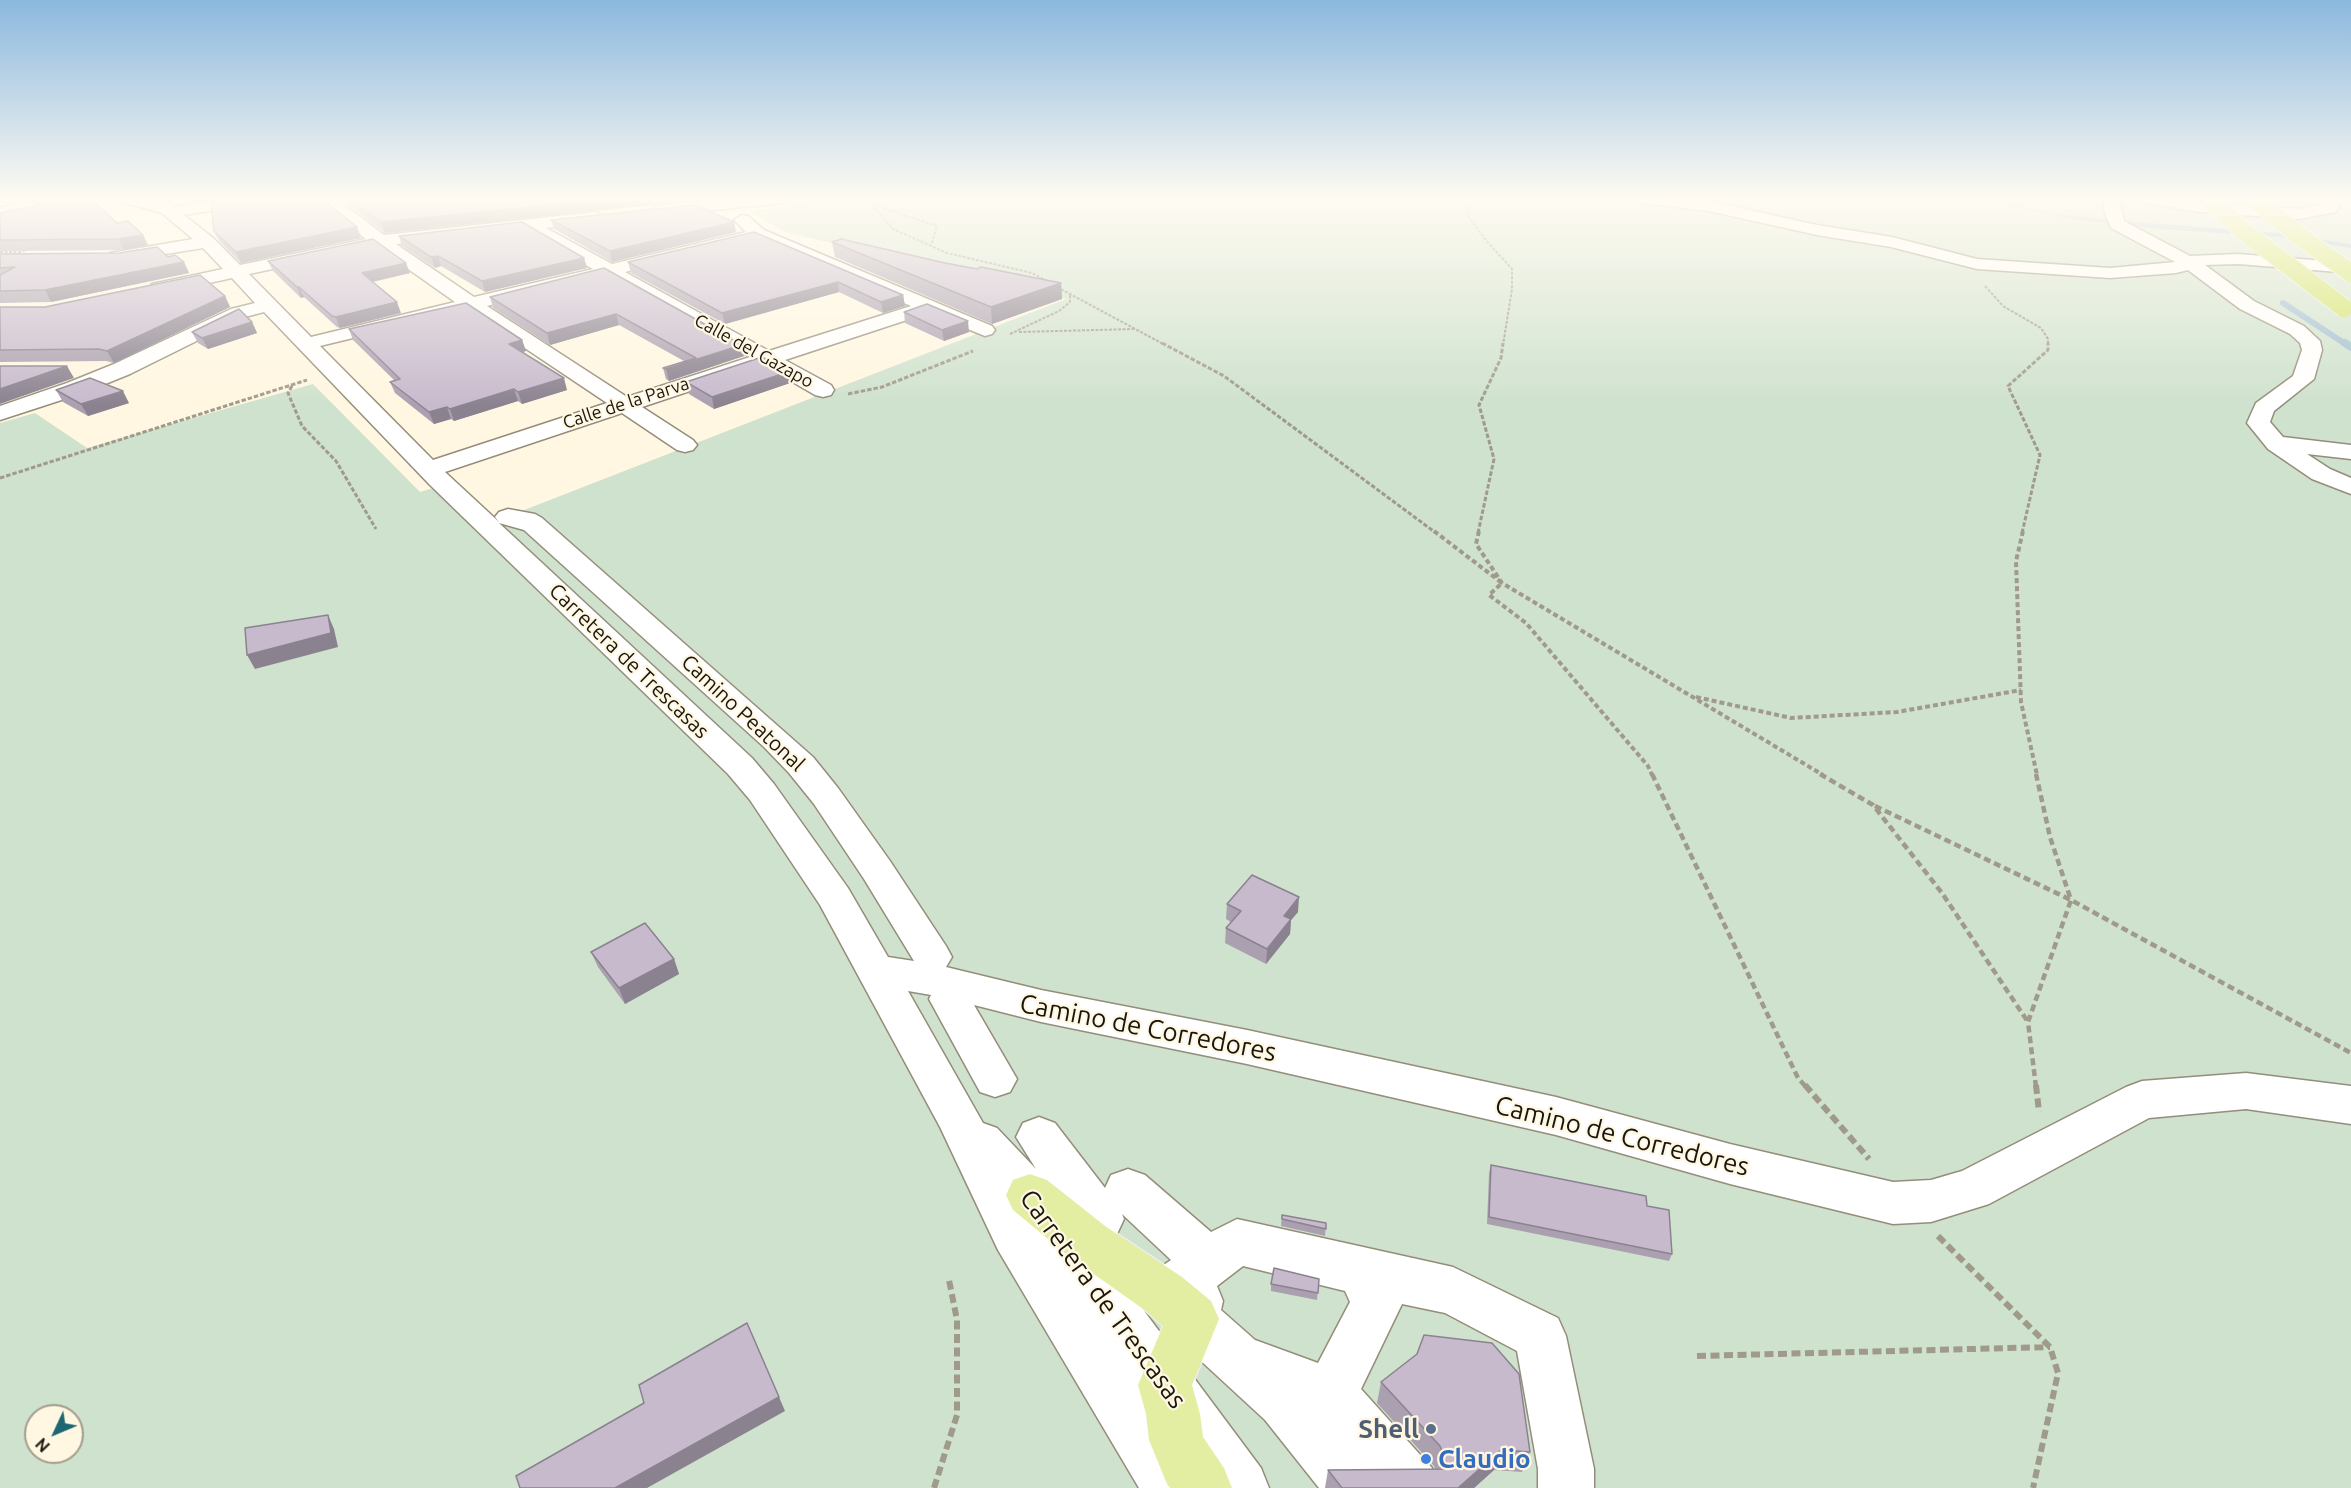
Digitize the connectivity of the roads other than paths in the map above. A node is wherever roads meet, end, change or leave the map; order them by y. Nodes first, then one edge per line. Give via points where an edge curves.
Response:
1 (230, 267) edge
2 (232, 267) edge
3 (418, 267) edge
4 (605, 267) edge
5 (621, 267) edge
6 (837, 267) edge
7 (2017, 267) edge
8 (2177, 267) edge
9 (2196, 267) edge
10 (2291, 267) edge
11 (2317, 267) edge
12 (610, 270) junction
13 (2351, 271) edge
14 (139, 292) edge
15 (471, 304) junction
16 (269, 305) junction
17 (929, 306) junction
18 (2344, 308) dead end
19 (986, 330) edge
20 (305, 344) junction
21 (764, 357) junction
22 (65, 369) edge
23 (122, 369) junction
24 (823, 390) road end
25 (623, 404) junction
26 (0, 413) edge
27 (2276, 444) junction
28 (685, 445) dead end
29 (2351, 452) edge
30 (428, 469) junction
31 (2351, 487) edge
32 (508, 517) dead end
33 (932, 957) dead end
34 (877, 970) junction
35 (949, 999) dead end
36 (996, 1079) dead end
37 (2351, 1105) edge
38 (957, 1116) junction
39 (1039, 1137) dead end
40 (1030, 1195) junction
41 (1209, 1262) junction
42 (1361, 1272) junction
43 (1178, 1307) junction
44 (1236, 1359) junction
45 (1165, 1384) junction
46 (1330, 1394) junction
47 (1171, 1488) edge
48 (1204, 1488) edge
49 (1241, 1488) edge
50 (1355, 1488) edge
51 (1412, 1488) edge
52 (1566, 1488) edge

1 - 14 street
2 - 16 street, Carretera de Trescasas
3 - 15 street
4 - 12 street, Calle del Gazapo
5 - 12 street
6 - 17 street
7 - 8 street via 2110,273
9 - 27 street via 2247,305 2297,330 2310,342 2312,350 2303,379 2264,408 2258,423
10 - 18 highway, bridge
11 - 13 street
12 - 15 street
12 - 21 street, Calle del Gazapo
15 - 20 street
15 - 25 street
16 - 20 street, Carretera de Trescasas
16 - 23 street via 238,314
17 - 19 street
17 - 21 street, Calle de la Parva
20 - 30 street, Carretera de Trescasas
21 - 24 street, Calle del Gazapo
21 - 25 street, Calle de la Parva
22 - 23 street
23 - 26 street
25 - 28 street
25 - 30 street, Calle de la Parva
27 - 29 street
27 - 31 street via 2321,474
30 - 34 street, Carretera de Trescasas via 740,766 835,898
32 - 33 street, Camino Peatonal via 533,524 801,765 877,870
34 - 37 street, Camino de Corredores via 1557,1116 1730,1164 1893,1203 1932,1201 1972,1189 2142,1101 2246,1091
34 - 38 street, Carretera de Trescasas
35 - 36 street
38 - 40 street, Carretera de Trescasas
38 - 47 street, Carretera de Trescasas via 1015,1234
39 - 41 street via 1114,1204
40 - 43 main road
40 - 45 street, Carretera de Trescasas
41 - 42 street via 1237,1242
41 - 43 street
42 - 46 street via 1377,1304
42 - 52 street via 1453,1291 1540,1336 1566,1469
43 - 44 street
43 - 45 main road via 1173,1361
44 - 46 street
44 - 50 street via 1284,1401
45 - 48 main road via 1176,1440
45 - 49 street, Carretera de Trescasas
46 - 51 street

